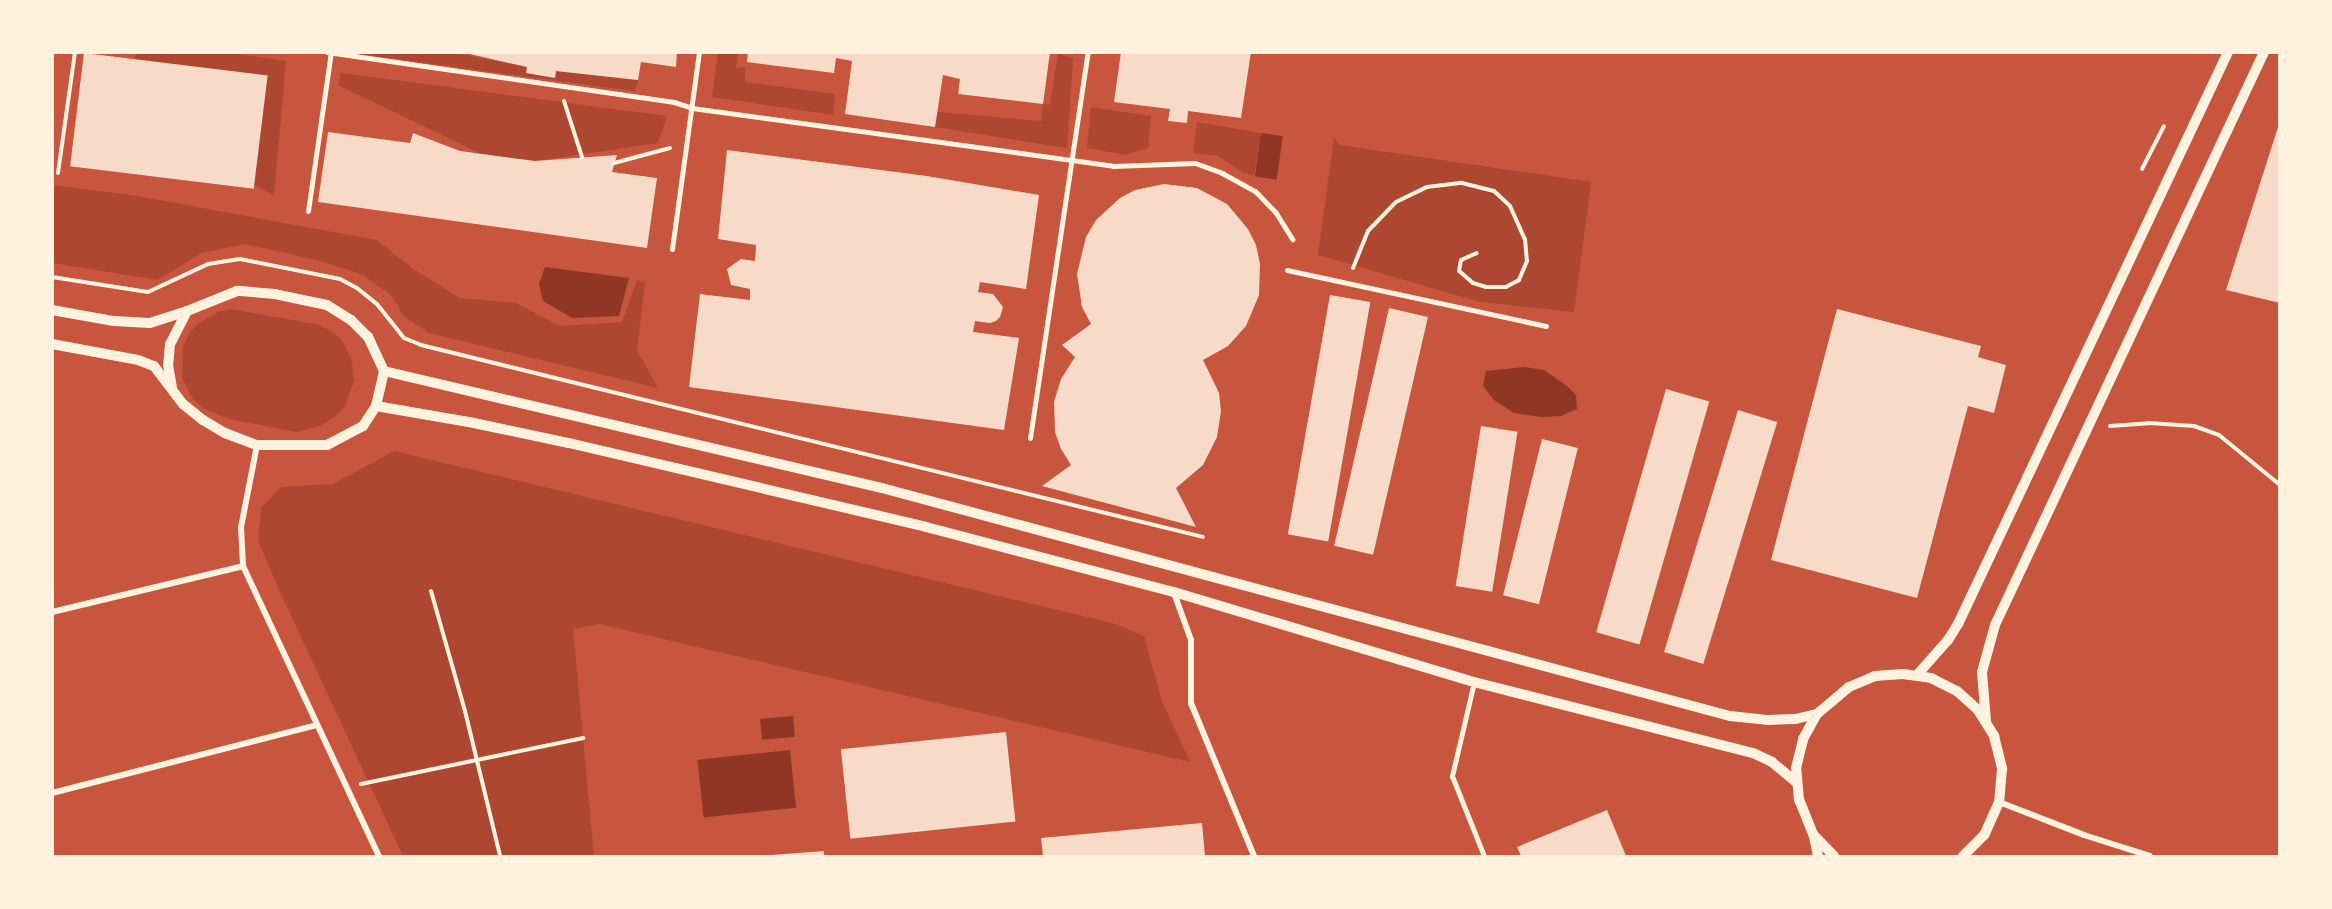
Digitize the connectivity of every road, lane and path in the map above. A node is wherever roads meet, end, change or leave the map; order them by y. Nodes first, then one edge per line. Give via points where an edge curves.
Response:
1 (75, 52) edge
2 (699, 52) edge
3 (1088, 52) edge
4 (2228, 52) edge
5 (2264, 52) edge
6 (329, 53) edge
7 (560, 86) junction
8 (692, 108) junction
9 (2164, 126) dead end
10 (688, 144) junction
11 (582, 157) dead end
12 (1073, 160) junction
13 (614, 163) dead end
14 (2142, 169) dead end
15 (58, 173) dead end
16 (308, 211) dead end
17 (1292, 239) dead end
18 (672, 249) dead end
19 (1477, 253) dead end
20 (1287, 270) dead end
21 (52, 277) edge
22 (1348, 283) junction
23 (52, 310) edge
24 (187, 311) junction
25 (1546, 326) dead end
26 (52, 344) edge
27 (384, 371) junction
28 (172, 387) junction
29 (376, 406) junction
30 (2110, 426) dead end
31 (1030, 438) dead end
32 (257, 445) junction
33 (2280, 485) edge
34 (1203, 537) dead end
35 (243, 566) junction
36 (431, 591) dead end
37 (1174, 592) junction
38 (52, 612) edge
39 (1917, 675) junction
40 (1474, 682) junction
41 (1817, 714) junction
42 (1986, 721) junction
43 (316, 725) junction
44 (583, 738) dead end
45 (476, 760) junction
46 (1796, 782) junction
47 (346, 787) junction
48 (52, 793) edge
49 (1999, 802) junction
50 (1813, 834) junction
51 (379, 856) edge
52 (500, 856) edge
53 (1254, 856) edge
54 (1484, 856) edge
55 (1818, 856) edge
56 (1834, 856) edge
57 (1963, 856) edge
58 (2150, 856) edge

1 - 15 path
2 - 8 street
3 - 12 street
4 - 39 street via 1958,624
5 - 42 street via 1995,625 1982,672
6 - 7 street
6 - 16 street
7 - 8 street
7 - 11 path
8 - 10 street
8 - 12 street
9 - 14 path
10 - 13 path
10 - 18 street
12 - 17 street via 1113,166 1195,162 1255,191 1276,213
12 - 31 street
19 - 22 path via 1461,260 1459,271 1473,283 1506,287 1519,280 1527,261 1525,238 1510,206 1494,191 1462,183 1427,187 1396,202 1368,231
20 - 22 street
21 - 34 path via 148,292 208,264 240,260 340,279 377,304 404,338 421,345
22 - 25 street
23 - 24 street via 150,323
24 - 27 street via 237,291 327,305 368,337
24 - 28 street via 170,344
26 - 28 street via 138,360 154,366
27 - 29 street
27 - 41 street via 882,488 1730,716 1767,720
28 - 32 street via 183,404 203,420
29 - 32 street via 363,426 327,445
29 - 37 street via 627,456 926,527
30 - 33 path via 2194,426 2220,435
32 - 35 street via 242,526
35 - 38 street
35 - 43 street
36 - 45 path
37 - 40 street
37 - 53 street via 1191,640 1191,703
39 - 41 street via 1889,674 1863,680 1837,694
39 - 42 street via 1957,691
40 - 46 street via 1753,753 1772,762
40 - 54 street via 1452,776
41 - 46 street via 1798,753
42 - 49 street via 2001,760
43 - 47 street
43 - 48 street
44 - 45 path
45 - 47 path
45 - 52 path
46 - 50 street via 1804,818
47 - 51 street
49 - 57 street via 1984,835
49 - 58 street
50 - 55 street
50 - 56 street

